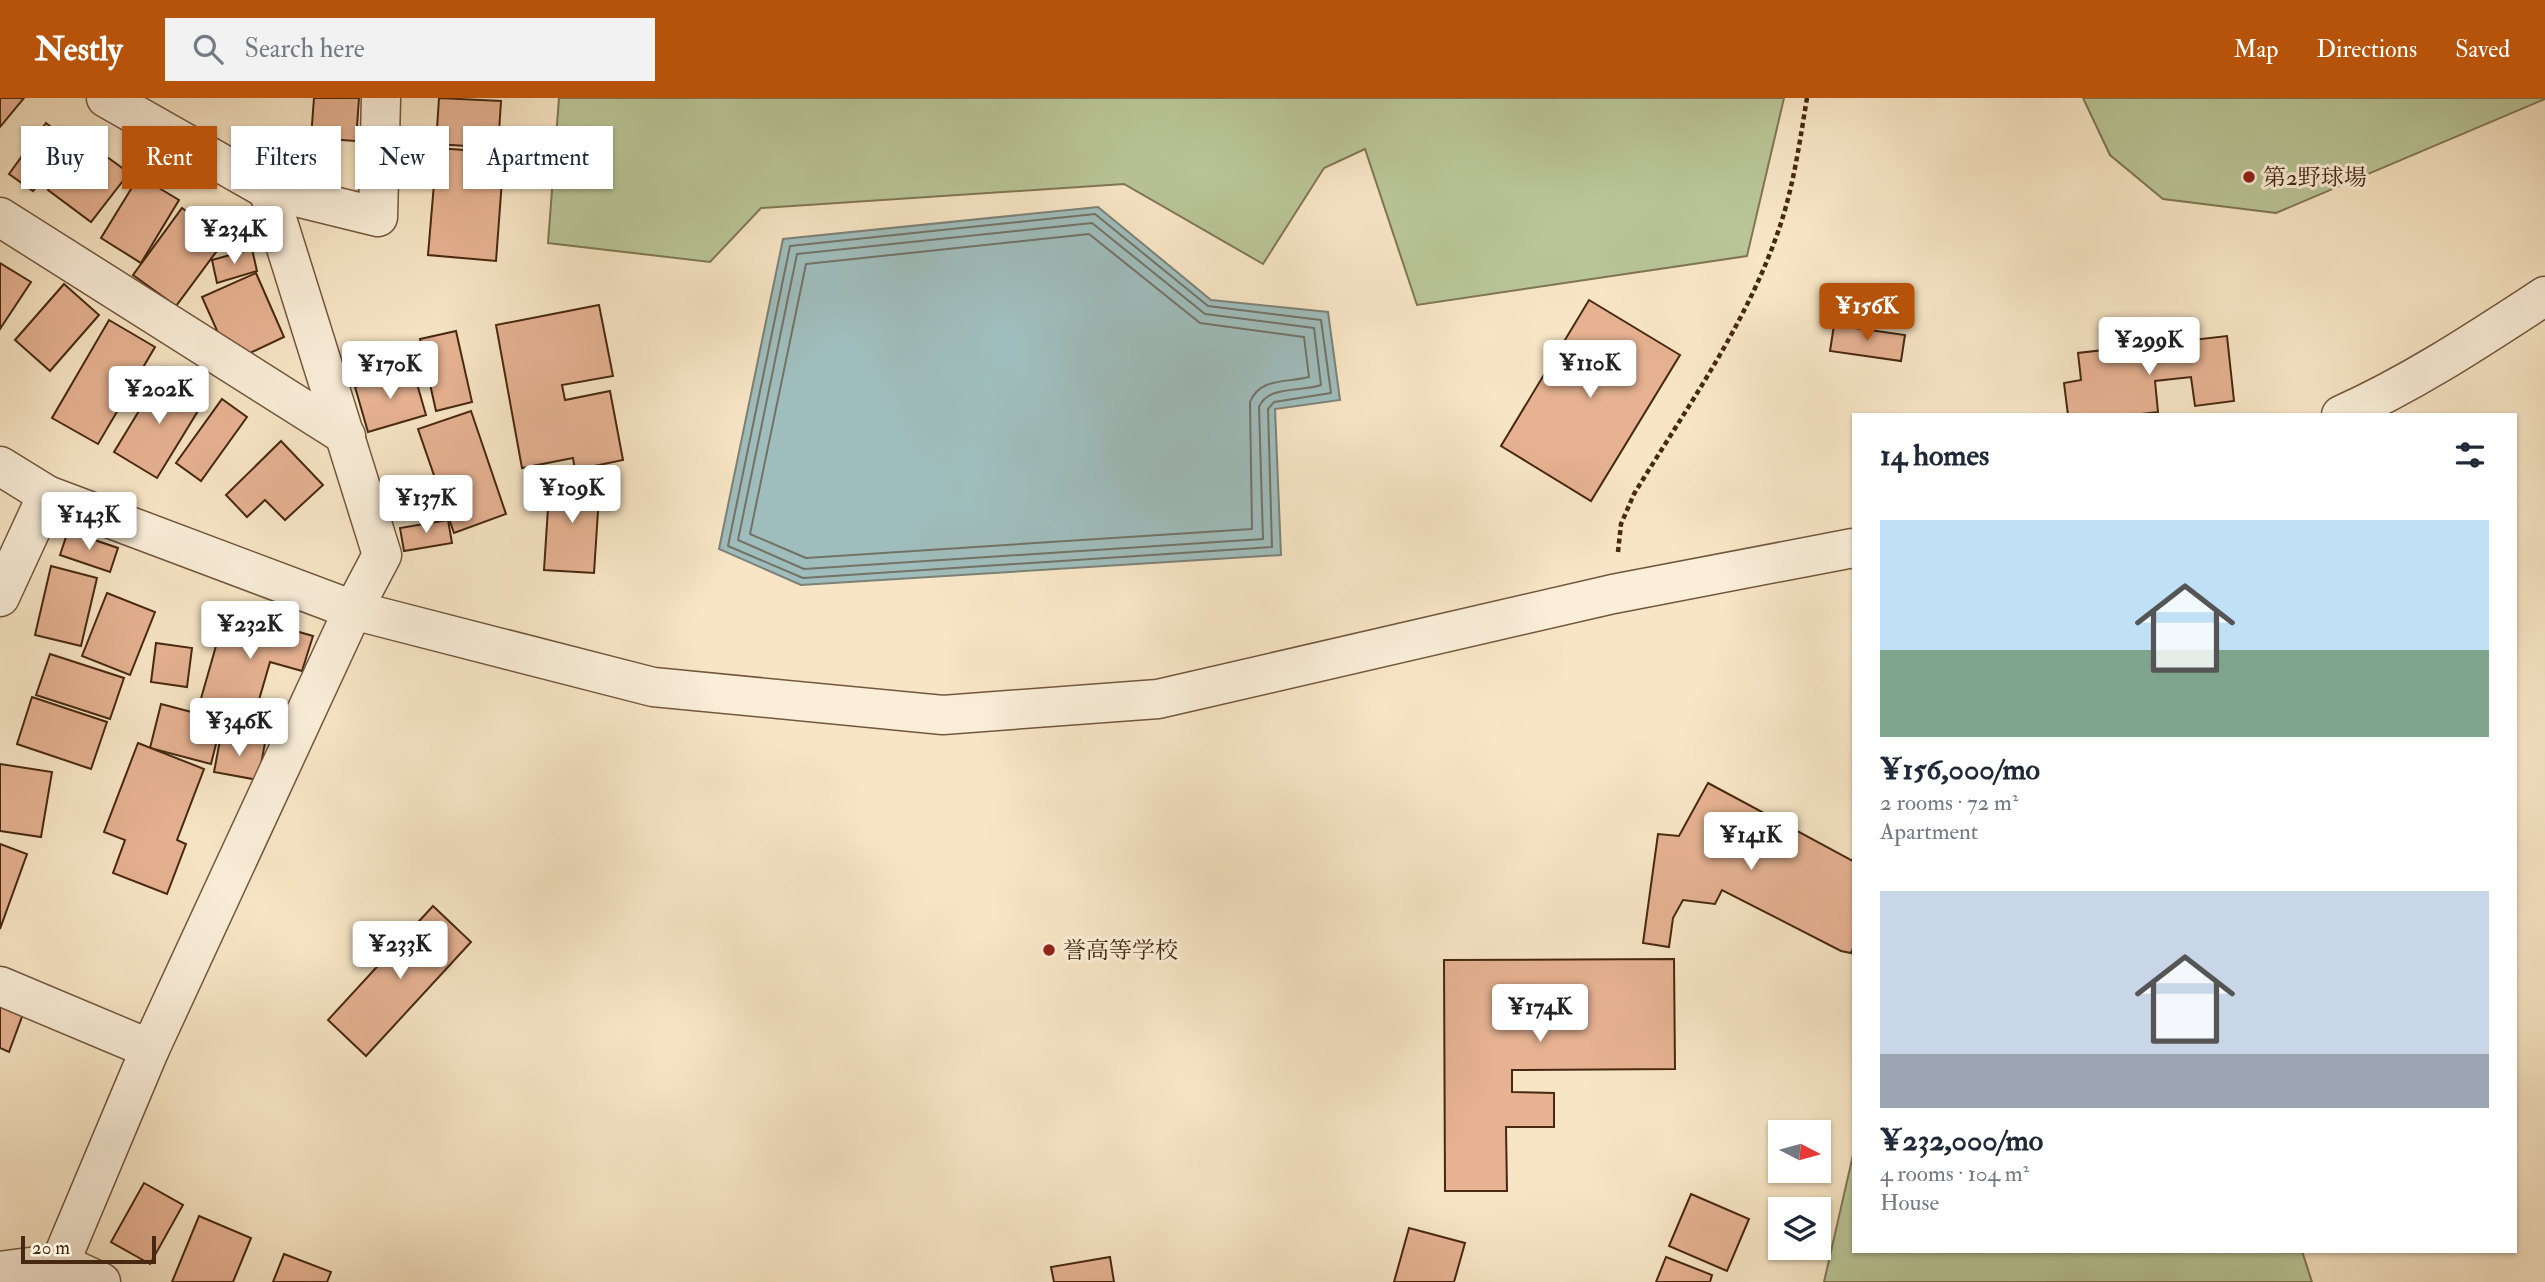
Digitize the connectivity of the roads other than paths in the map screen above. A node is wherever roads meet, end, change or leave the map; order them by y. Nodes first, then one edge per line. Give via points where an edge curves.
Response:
1 (106, 98) edge
2 (381, 98) edge
3 (268, 190) junction
4 (0, 217) edge
5 (2545, 296) edge
6 (2345, 413) edge
7 (346, 436) junction
8 (0, 466) edge
9 (47, 495) junction
10 (1852, 548) edge
11 (0, 597) edge
12 (353, 610) junction
13 (0, 986) edge
14 (150, 1049) junction
15 (0, 1271) edge
16 (56, 1272) edge
17 (101, 1282) edge

1 - 3 street
2 - 3 street via 378,217
3 - 7 street
4 - 7 street
5 - 6 street via 2476,341
7 - 12 street via 382,555
8 - 9 street
9 - 11 street
9 - 12 street
10 - 12 street via 1613,594 1158,699 943,715 653,687
12 - 14 street
13 - 14 street
14 - 16 street
15 - 16 street
16 - 17 street

